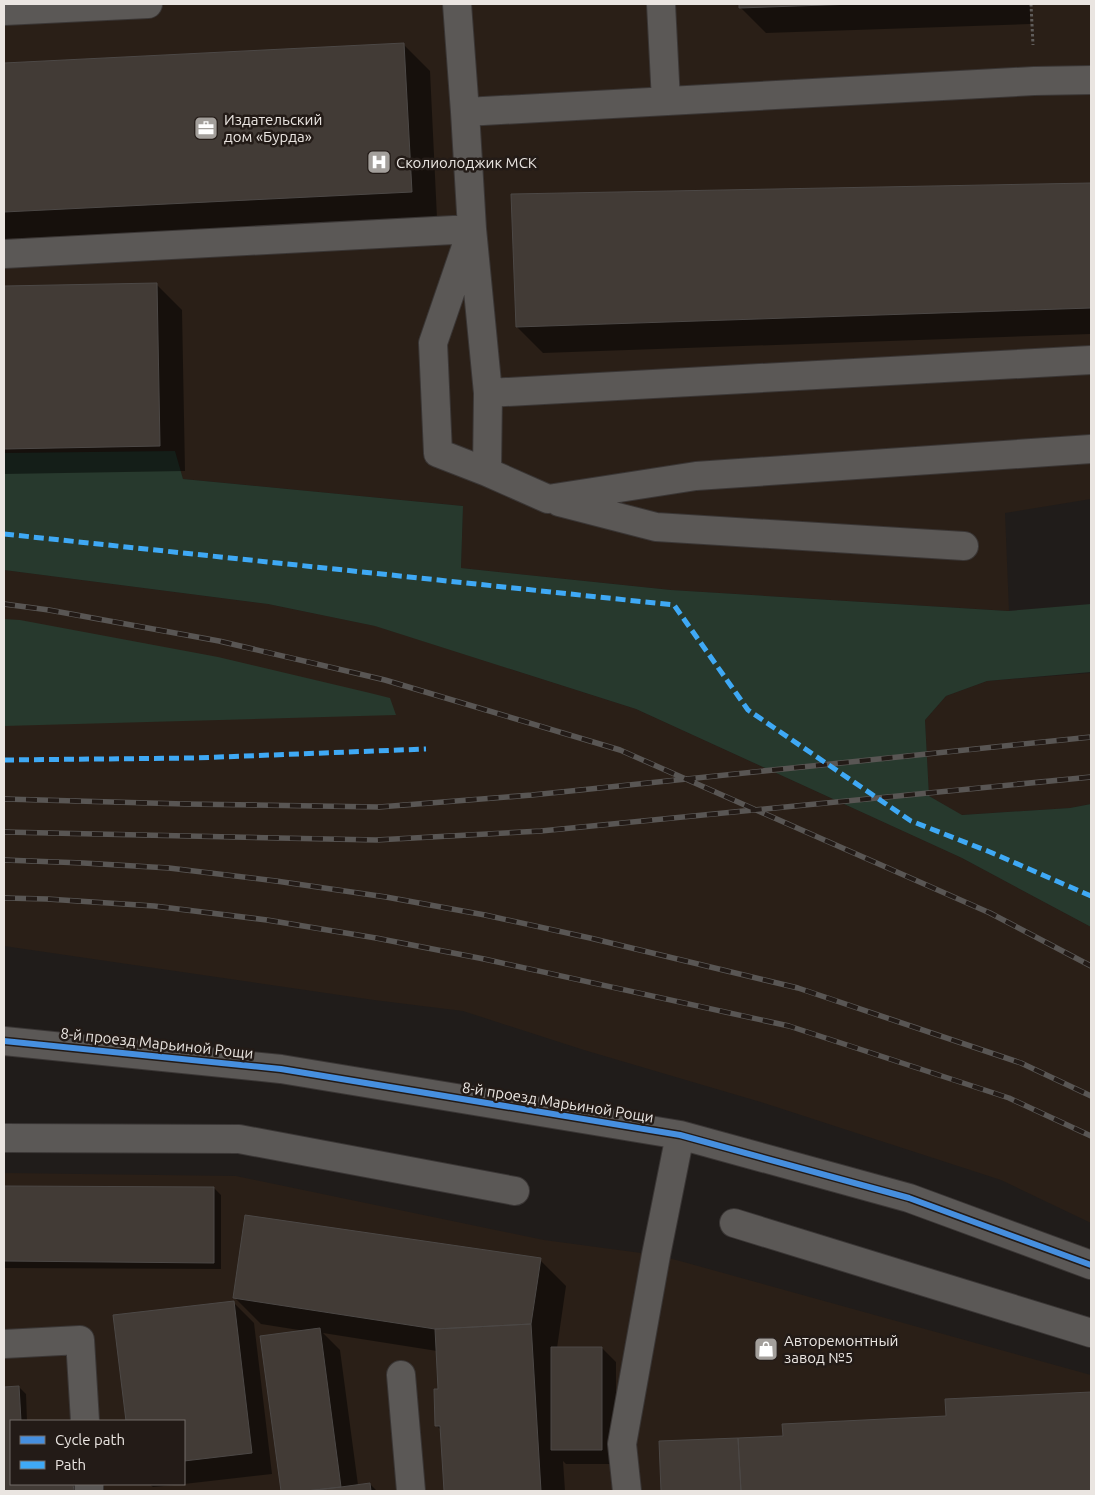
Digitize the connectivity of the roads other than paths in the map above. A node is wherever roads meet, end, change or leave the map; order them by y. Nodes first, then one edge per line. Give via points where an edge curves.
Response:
1 (148, 4) edge
2 (458, 4) edge
3 (660, 4) edge
4 (4, 11) edge
5 (1091, 80) edge
6 (666, 101) junction
7 (465, 112) junction
8 (472, 229) junction
9 (4, 254) edge
10 (1091, 360) edge
11 (488, 393) junction
12 (1091, 449) edge
13 (487, 472) junction
14 (548, 499) junction
15 (964, 546) dead end
16 (4, 1040) edge
17 (680, 1135) junction
18 (4, 1138) edge
19 (515, 1191) dead end
20 (734, 1223) dead end
21 (1091, 1265) edge
22 (1091, 1333) edge
23 (4, 1344) edge
24 (401, 1375) dead end
25 (85, 1420) edge
26 (411, 1491) edge
27 (627, 1491) edge

1 - 4 street
2 - 7 street
3 - 6 street
5 - 6 street
6 - 7 street
7 - 8 street
8 - 9 street
8 - 11 street
8 - 13 street via 433,343 438,453
10 - 11 street
11 - 13 street
12 - 14 street via 696,476
13 - 14 street
14 - 15 street via 656,527
16 - 17 street, 8-й проезд Марьиной Рощи via 281,1068
17 - 21 street, 8-й проезд Марьиной Рощи via 909,1198
17 - 27 street via 622,1444
18 - 19 street via 239,1139
20 - 22 street
23 - 25 street via 80,1340
24 - 26 street

